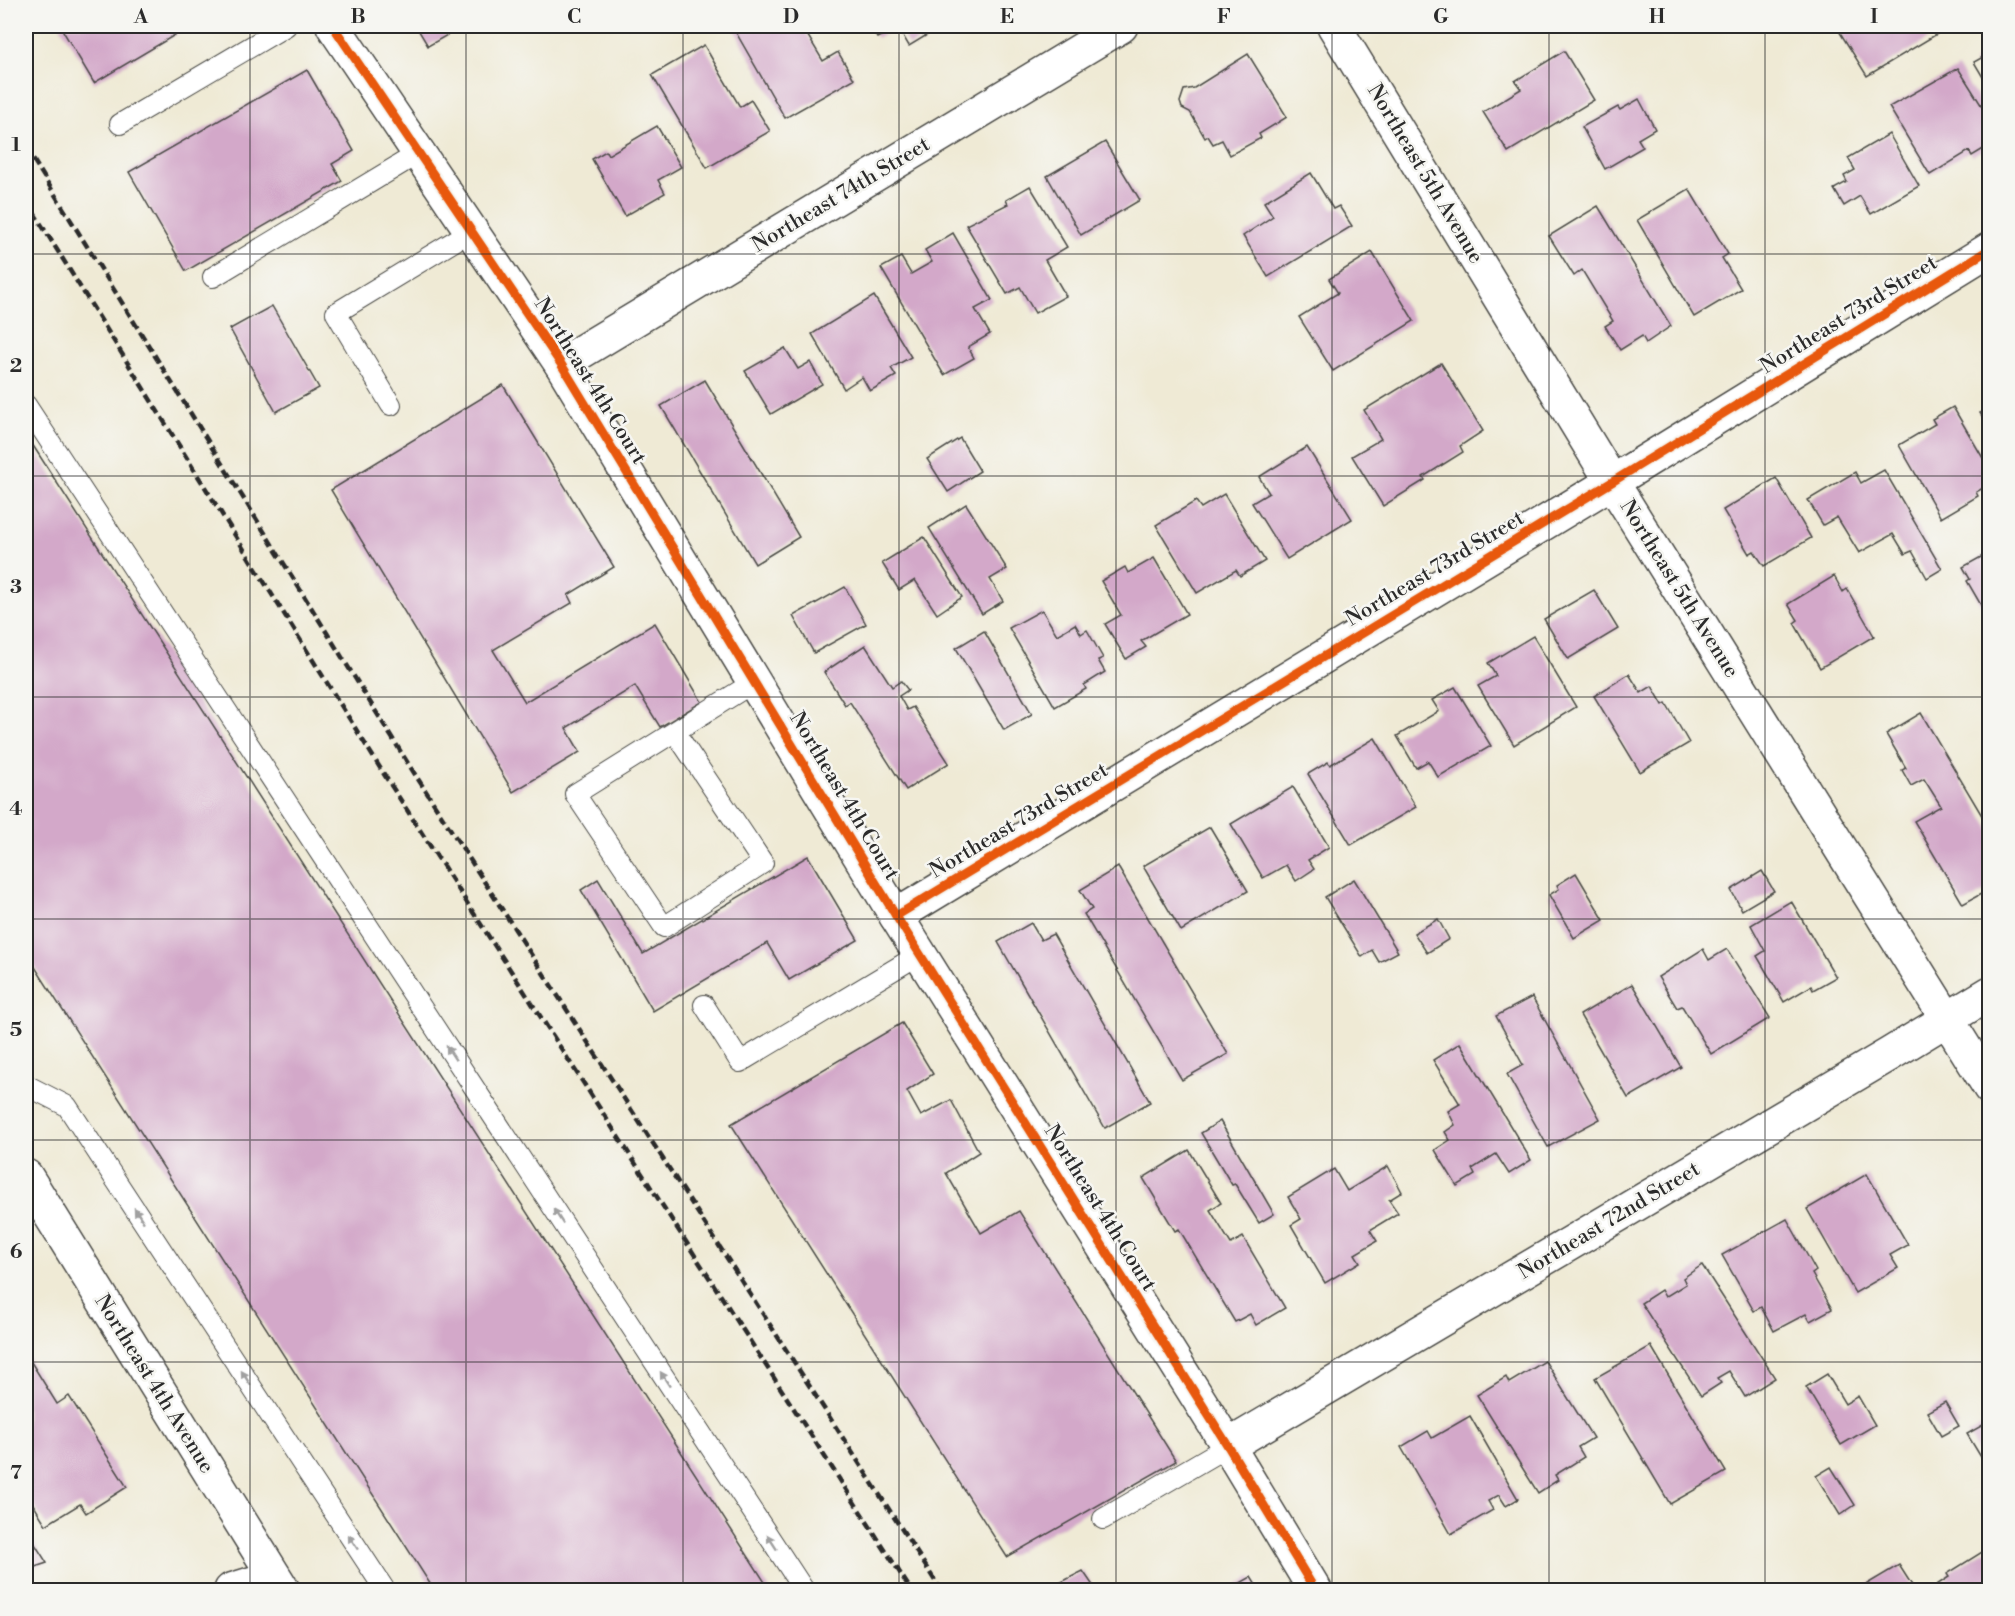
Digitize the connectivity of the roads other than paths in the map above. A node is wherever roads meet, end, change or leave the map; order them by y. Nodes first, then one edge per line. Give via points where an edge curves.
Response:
1 (286, 26) edge
2 (333, 26) edge
3 (1121, 26) edge
4 (1334, 26) edge
5 (120, 124) dead end
6 (419, 153) junction
7 (471, 231) junction
8 (1989, 249) edge
9 (213, 277) dead end
10 (561, 364) junction
11 (26, 405) edge
12 (391, 405) dead end
13 (1612, 482) junction
14 (754, 682) junction
15 (675, 732) junction
16 (896, 916) junction
17 (920, 954) junction
18 (1989, 993) edge
19 (704, 1005) dead end
20 (1947, 1019) junction
21 (26, 1085) edge
22 (1989, 1088) edge
23 (26, 1176) edge
24 (1228, 1446) junction
25 (1103, 1519) dead end
26 (278, 1584) edge
27 (231, 1590) edge
28 (385, 1590) edge
29 (804, 1590) edge
30 (1315, 1590) edge

1 - 5 lane
2 - 6 street, Northeast 4th Court
3 - 10 street, Northeast 74th Street
4 - 13 street, Northeast 5th Avenue
6 - 7 street, Northeast 4th Court
6 - 9 lane
7 - 10 street, Northeast 4th Court
7 - 12 lane via 336,313
8 - 13 street, Northeast 73rd Street
10 - 14 street, Northeast 4th Court
29 -> 11 lane
13 - 16 street, Northeast 73rd Street
13 - 20 street, Northeast 5th Avenue
14 - 15 lane
14 - 16 street, Northeast 4th Court
15 - 15 lane via 575,794 664,927 763,863
16 - 17 street, Northeast 4th Court
17 - 19 lane via 741,1062
17 - 24 street, Northeast 4th Court
18 - 20 street, Northeast 72nd Street
20 - 22 street, Northeast 5th Avenue
20 - 24 street, Northeast 72nd Street
28 -> 21 lane via 67,1106
23 - 26 street, Northeast 4th Avenue
24 - 25 lane
24 - 30 street, Northeast 4th Court
26 - 27 street

